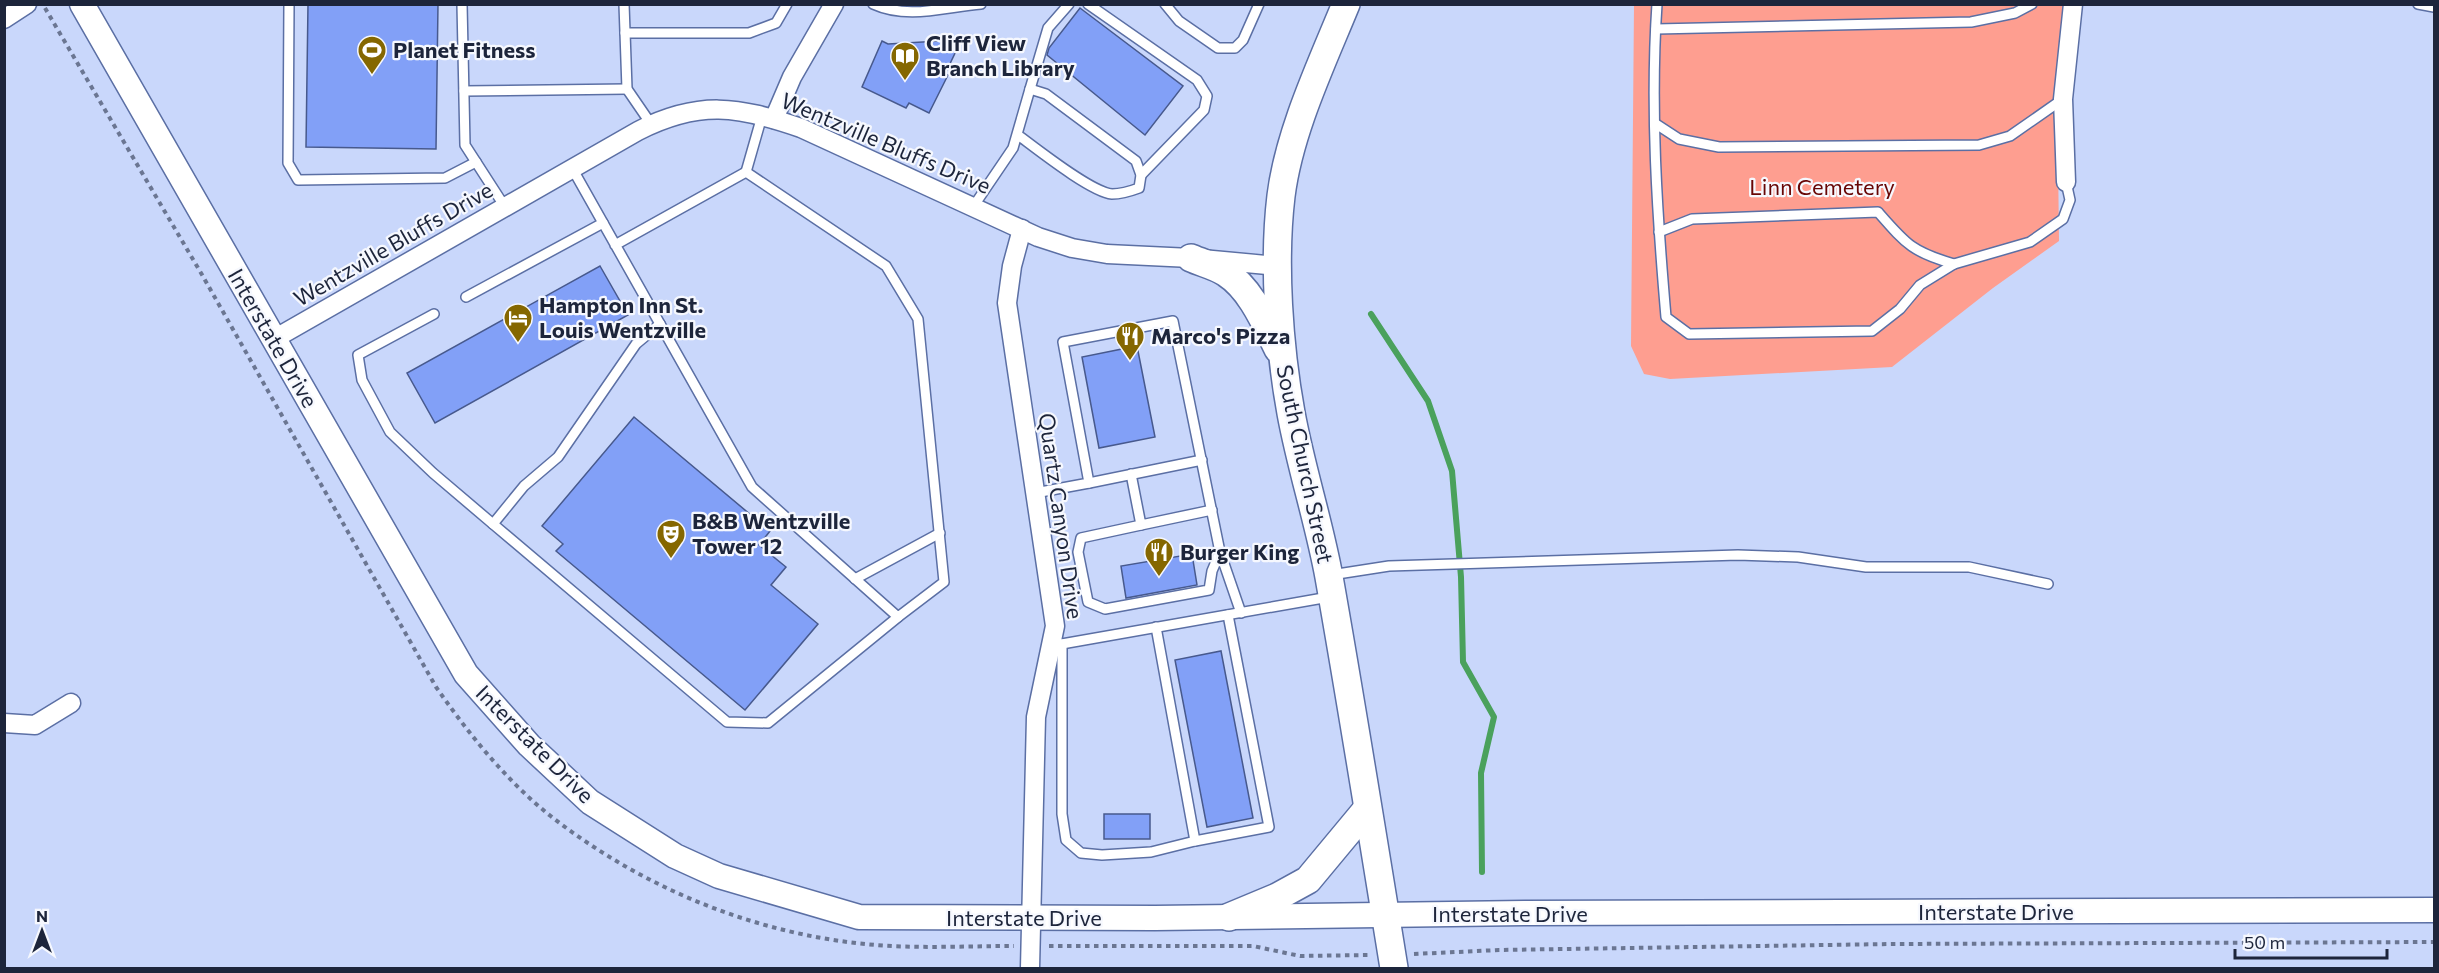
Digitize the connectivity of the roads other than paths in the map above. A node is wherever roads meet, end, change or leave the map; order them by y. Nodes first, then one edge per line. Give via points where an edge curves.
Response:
1 (27, 4) edge
2 (82, 4) edge
3 (289, 4) edge
4 (462, 4) edge
5 (624, 4) edge
6 (787, 4) edge
7 (834, 4) edge
8 (873, 4) edge
9 (981, 4) edge
10 (1069, 4) edge
11 (1088, 4) edge
12 (1164, 4) edge
13 (1259, 4) edge
14 (1346, 4) edge
15 (1657, 4) edge
16 (2032, 4) edge
17 (2073, 4) edge
18 (2418, 4) edge
19 (2434, 7) edge
20 (4, 19) edge
21 (1656, 29) junction
22 (625, 33) junction
23 (1030, 88) junction
24 (627, 89) junction
25 (464, 91) junction
26 (2063, 99) junction
27 (768, 118) junction
28 (651, 124) junction
29 (1656, 124) junction
30 (1018, 135) junction
31 (476, 162) junction
32 (572, 168) junction
33 (746, 172) junction
34 (1141, 175) junction
35 (2066, 182) joint
36 (505, 207) junction
37 (973, 207) junction
38 (603, 223) junction
39 (1022, 230) junction
40 (1659, 232) junction
41 (615, 245) junction
42 (1191, 258) junction
43 (1954, 264) junction
44 (1278, 266) junction
45 (466, 297) dead end
46 (434, 314) dead end
47 (660, 324) junction
48 (274, 339) junction
49 (1282, 358) junction
50 (1202, 460) junction
51 (1131, 474) junction
52 (1089, 483) junction
53 (1035, 493) junction
54 (1212, 510) junction
55 (493, 524) junction
56 (1141, 525) junction
57 (940, 534) junction
58 (1220, 552) junction
59 (855, 579) junction
60 (2048, 584) dead end
61 (1330, 586) junction
62 (1241, 613) junction
63 (1228, 615) junction
64 (898, 617) junction
65 (1156, 627) junction
66 (1056, 645) junction
67 (71, 703) dead end
68 (4, 723) edge
69 (1367, 809) junction
70 (1196, 841) junction
71 (2434, 910) edge
72 (1385, 915) junction
73 (1229, 917) junction
74 (1031, 919) junction
75 (1030, 969) edge
76 (1394, 969) edge

1 - 20 street
2 - 48 main road, Interstate Drive
3 - 31 lane via 288,163 298,180 445,178
4 - 25 lane
5 - 22 lane
6 - 22 lane via 776,23 749,33
7 - 27 street
8 - 9 lane via 913,13
10 - 23 lane via 1048,28
11 - 34 lane via 1197,81 1207,96 1204,111
12 - 13 lane via 1179,21 1218,48 1235,48 1244,40
14 - 44 main road, South Church Street via 1291,148 1281,194
15 - 21 lane
16 - 21 lane via 2015,13 1971,22
17 - 26 street
18 - 19 lane
21 - 29 lane
22 - 24 lane
23 - 30 lane
23 - 34 lane via 1046,94 1136,161
24 - 25 lane
24 - 28 lane
25 - 31 lane via 465,145
26 - 29 lane via 2010,136 1979,145 1719,147 1679,140
26 - 35 street
27 - 28 street, Wentzville Bluffs Drive via 709,109
27 - 33 lane
27 - 37 street, Wentzville Bluffs Drive via 801,128
28 - 32 street, Wentzville Bluffs Drive
29 - 40 lane
30 - 34 lane via 1083,181 1110,194 1139,188
30 - 37 lane
31 - 36 lane
32 - 36 street, Wentzville Bluffs Drive
32 - 38 lane
33 - 41 lane
33 - 57 lane via 886,266 918,320
35 - 43 lane via 2070,200 2063,219 2030,242
36 - 48 street, Wentzville Bluffs Drive
37 - 39 street, Wentzville Bluffs Drive
38 - 41 lane
38 - 45 lane
39 - 42 street, Wentzville Bluffs Drive via 1072,248 1107,254
39 - 53 street, Quartz Canyon Drive via 1007,303
40 - 43 lane via 1692,219 1878,212 1905,244 1928,257
40 - 43 lane via 1666,317 1689,334 1872,331 1900,309 1920,285
41 - 47 lane
42 - 44 street, Wentzville Bluffs Drive
42 - 49 main road via 1226,273 1242,288
44 - 49 main road, South Church Street
46 - 55 lane via 358,355 362,380 390,432
47 - 55 lane via 636,344 558,457 524,486
47 - 59 lane via 752,487
48 - 74 main road, Interstate Drive via 466,674 530,745 590,802 675,856 719,876 859,917
49 - 61 main road, South Church Street
50 - 51 lane
50 - 52 lane via 1173,321 1063,342
50 - 54 lane
51 - 52 lane
51 - 56 lane
52 - 53 lane
53 - 66 street, Quartz Canyon Drive
54 - 56 lane
54 - 58 lane
55 - 64 lane via 727,722 768,723
56 - 58 lane via 1082,538 1078,552 1088,602 1106,609 1209,590
57 - 59 lane
57 - 64 lane via 944,582
58 - 62 lane
59 - 64 lane
60 - 61 lane via 1969,567 1866,567 1798,557 1738,555 1389,566
61 - 62 lane
61 - 69 main road, South Church Street
62 - 63 lane
63 - 65 lane
63 - 70 lane via 1269,827
65 - 66 lane
65 - 70 lane
66 - 70 lane via 1066,840 1081,853 1102,855 1151,852
66 - 74 street, Quartz Canyon Drive via 1036,717
67 - 68 street via 35,725
69 - 72 main road, South Church Street
69 - 73 main road via 1308,880
71 - 72 main road, Interstate Drive
72 - 73 main road, Interstate Drive
72 - 76 main road, South Church Street
73 - 74 main road, Interstate Drive
74 - 75 street, Quartz Canyon Drive

